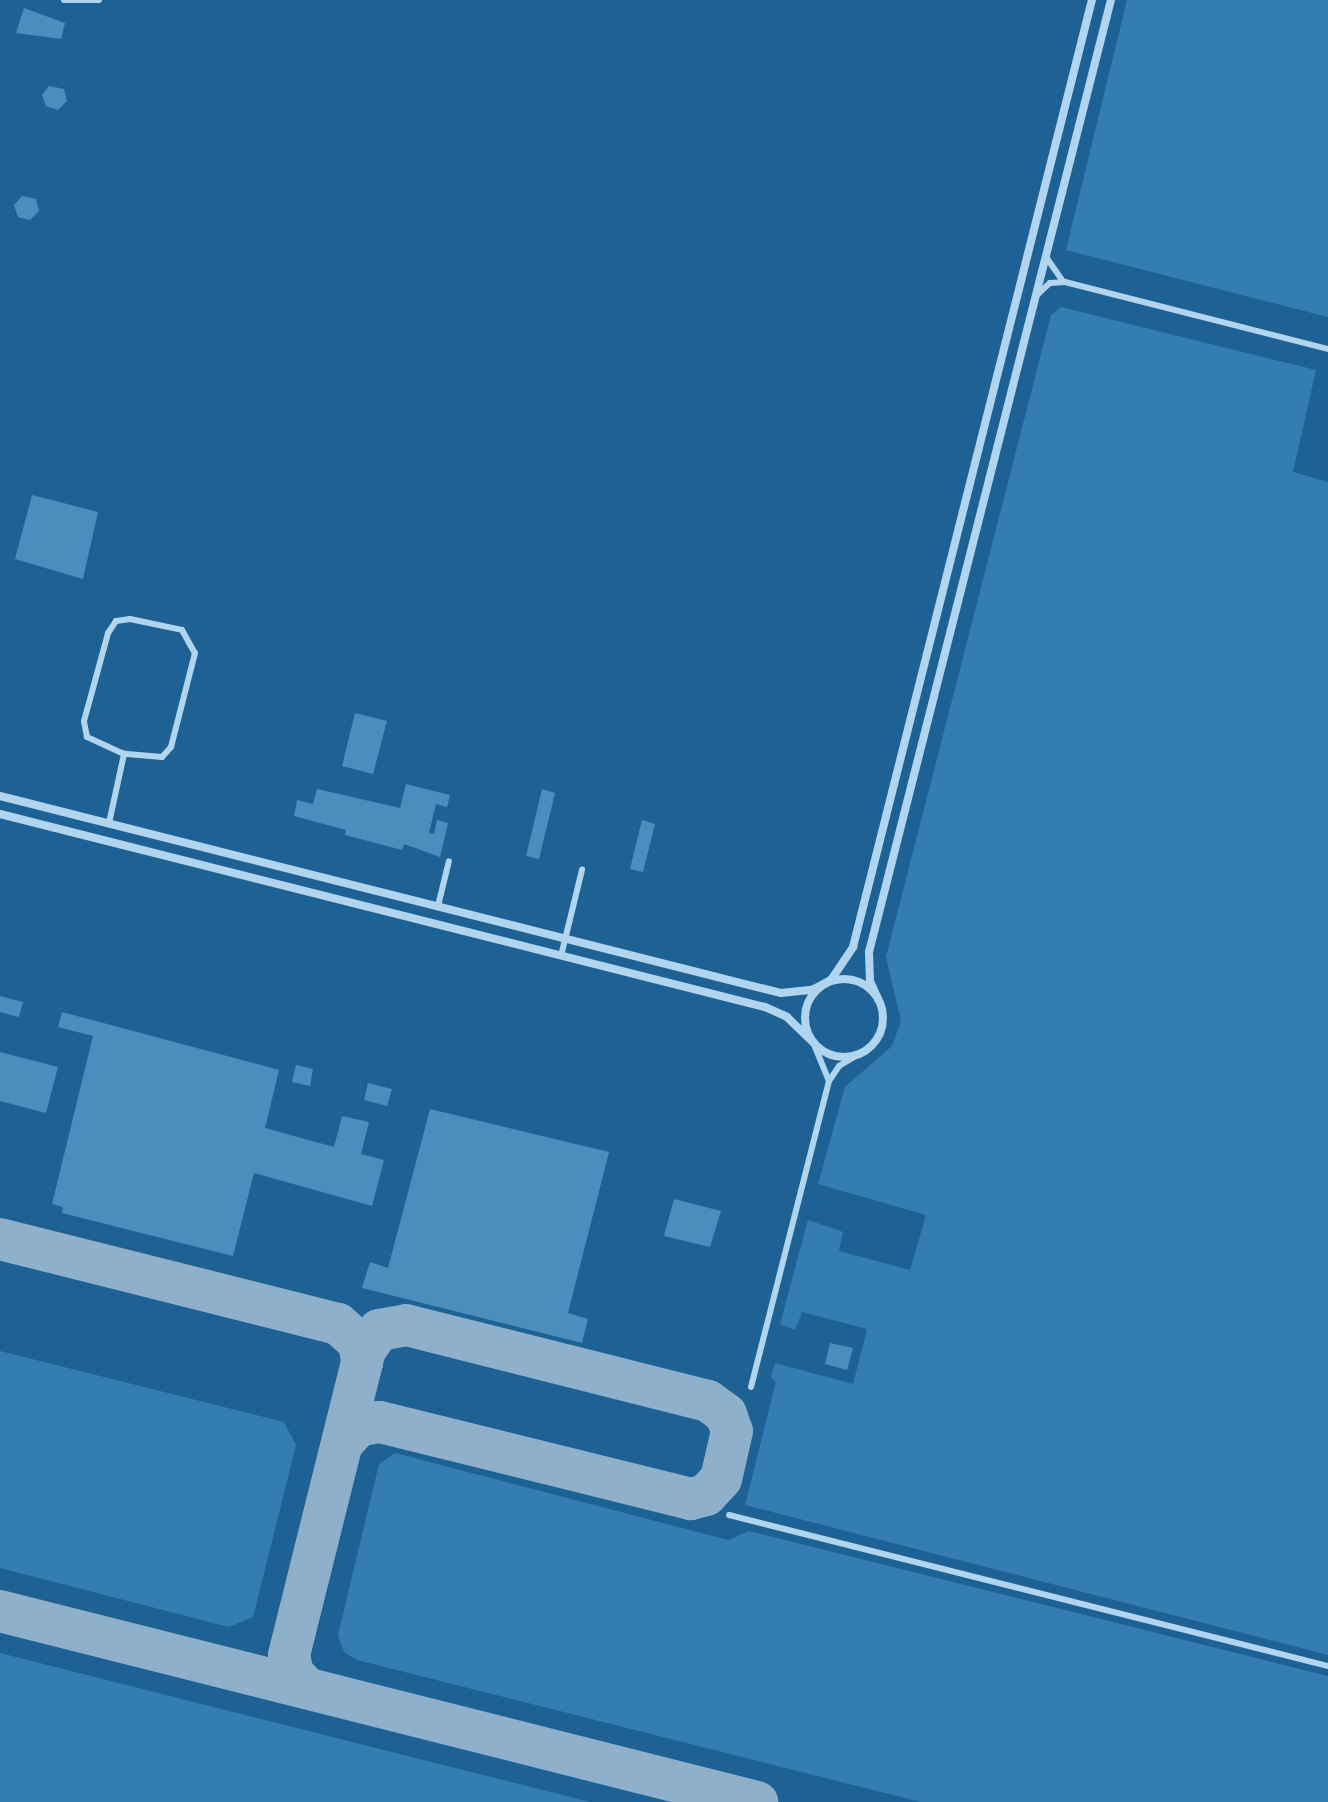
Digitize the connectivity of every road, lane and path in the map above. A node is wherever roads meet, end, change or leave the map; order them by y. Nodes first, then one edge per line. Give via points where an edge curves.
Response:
1 (64, 0) edge
2 (99, 0) edge
3 (1092, 0) edge
4 (1111, 0) edge
5 (1071, 82) junction
6 (1089, 87) junction
7 (1065, 104) junction
8 (1083, 109) junction
9 (1046, 254) junction
10 (1065, 282) junction
11 (1035, 300) junction
12 (1004, 345) junction
13 (1328, 349) edge
14 (1022, 350) junction
15 (999, 367) junction
16 (1017, 372) junction
17 (124, 754) junction
18 (0, 796) edge
19 (0, 814) edge
20 (109, 823) junction
21 (449, 861) dead end
22 (582, 870) dead end
23 (438, 906) junction
24 (566, 939) junction
25 (561, 956) junction
26 (822, 985) junction
27 (878, 999) junction
28 (813, 1042) junction
29 (859, 1054) junction
30 (829, 1081) junction
31 (751, 1387) dead end
32 (729, 1515) dead end
33 (1328, 1666) edge

1 - 2 lane
3 - 5 street
4 - 6 street
5 - 6 street via 1078,93
5 - 7 street
6 - 8 street
7 - 8 street via 1076,98
7 - 12 street
8 - 9 street
9 - 10 lane via 1051,270
9 - 11 street
10 - 11 lane via 1045,285
10 - 13 lane
11 - 14 street
12 - 14 street via 1011,356
12 - 15 street
14 - 16 street
15 - 16 street via 1010,361
15 - 26 street via 853,947 838,973
16 - 27 street via 869,952 870,981
17 - 17 lane via 96,745 87,737 84,721 108,633 116,621 130,619 182,630 195,653 171,747 162,757
17 - 20 lane
18 - 20 street
19 - 25 street
20 - 23 street
21 - 23 lane
22 - 24 lane
23 - 24 street
24 - 25 lane
24 - 26 street via 781,993
25 - 28 street via 765,1007 787,1017
26 - 27 street via 853,980
26 - 28 street via 805,1012
27 - 29 street via 883,1017 879,1035
28 - 29 street via 839,1057
28 - 30 lane
29 - 30 lane via 839,1066
30 - 31 lane
32 - 33 lane

